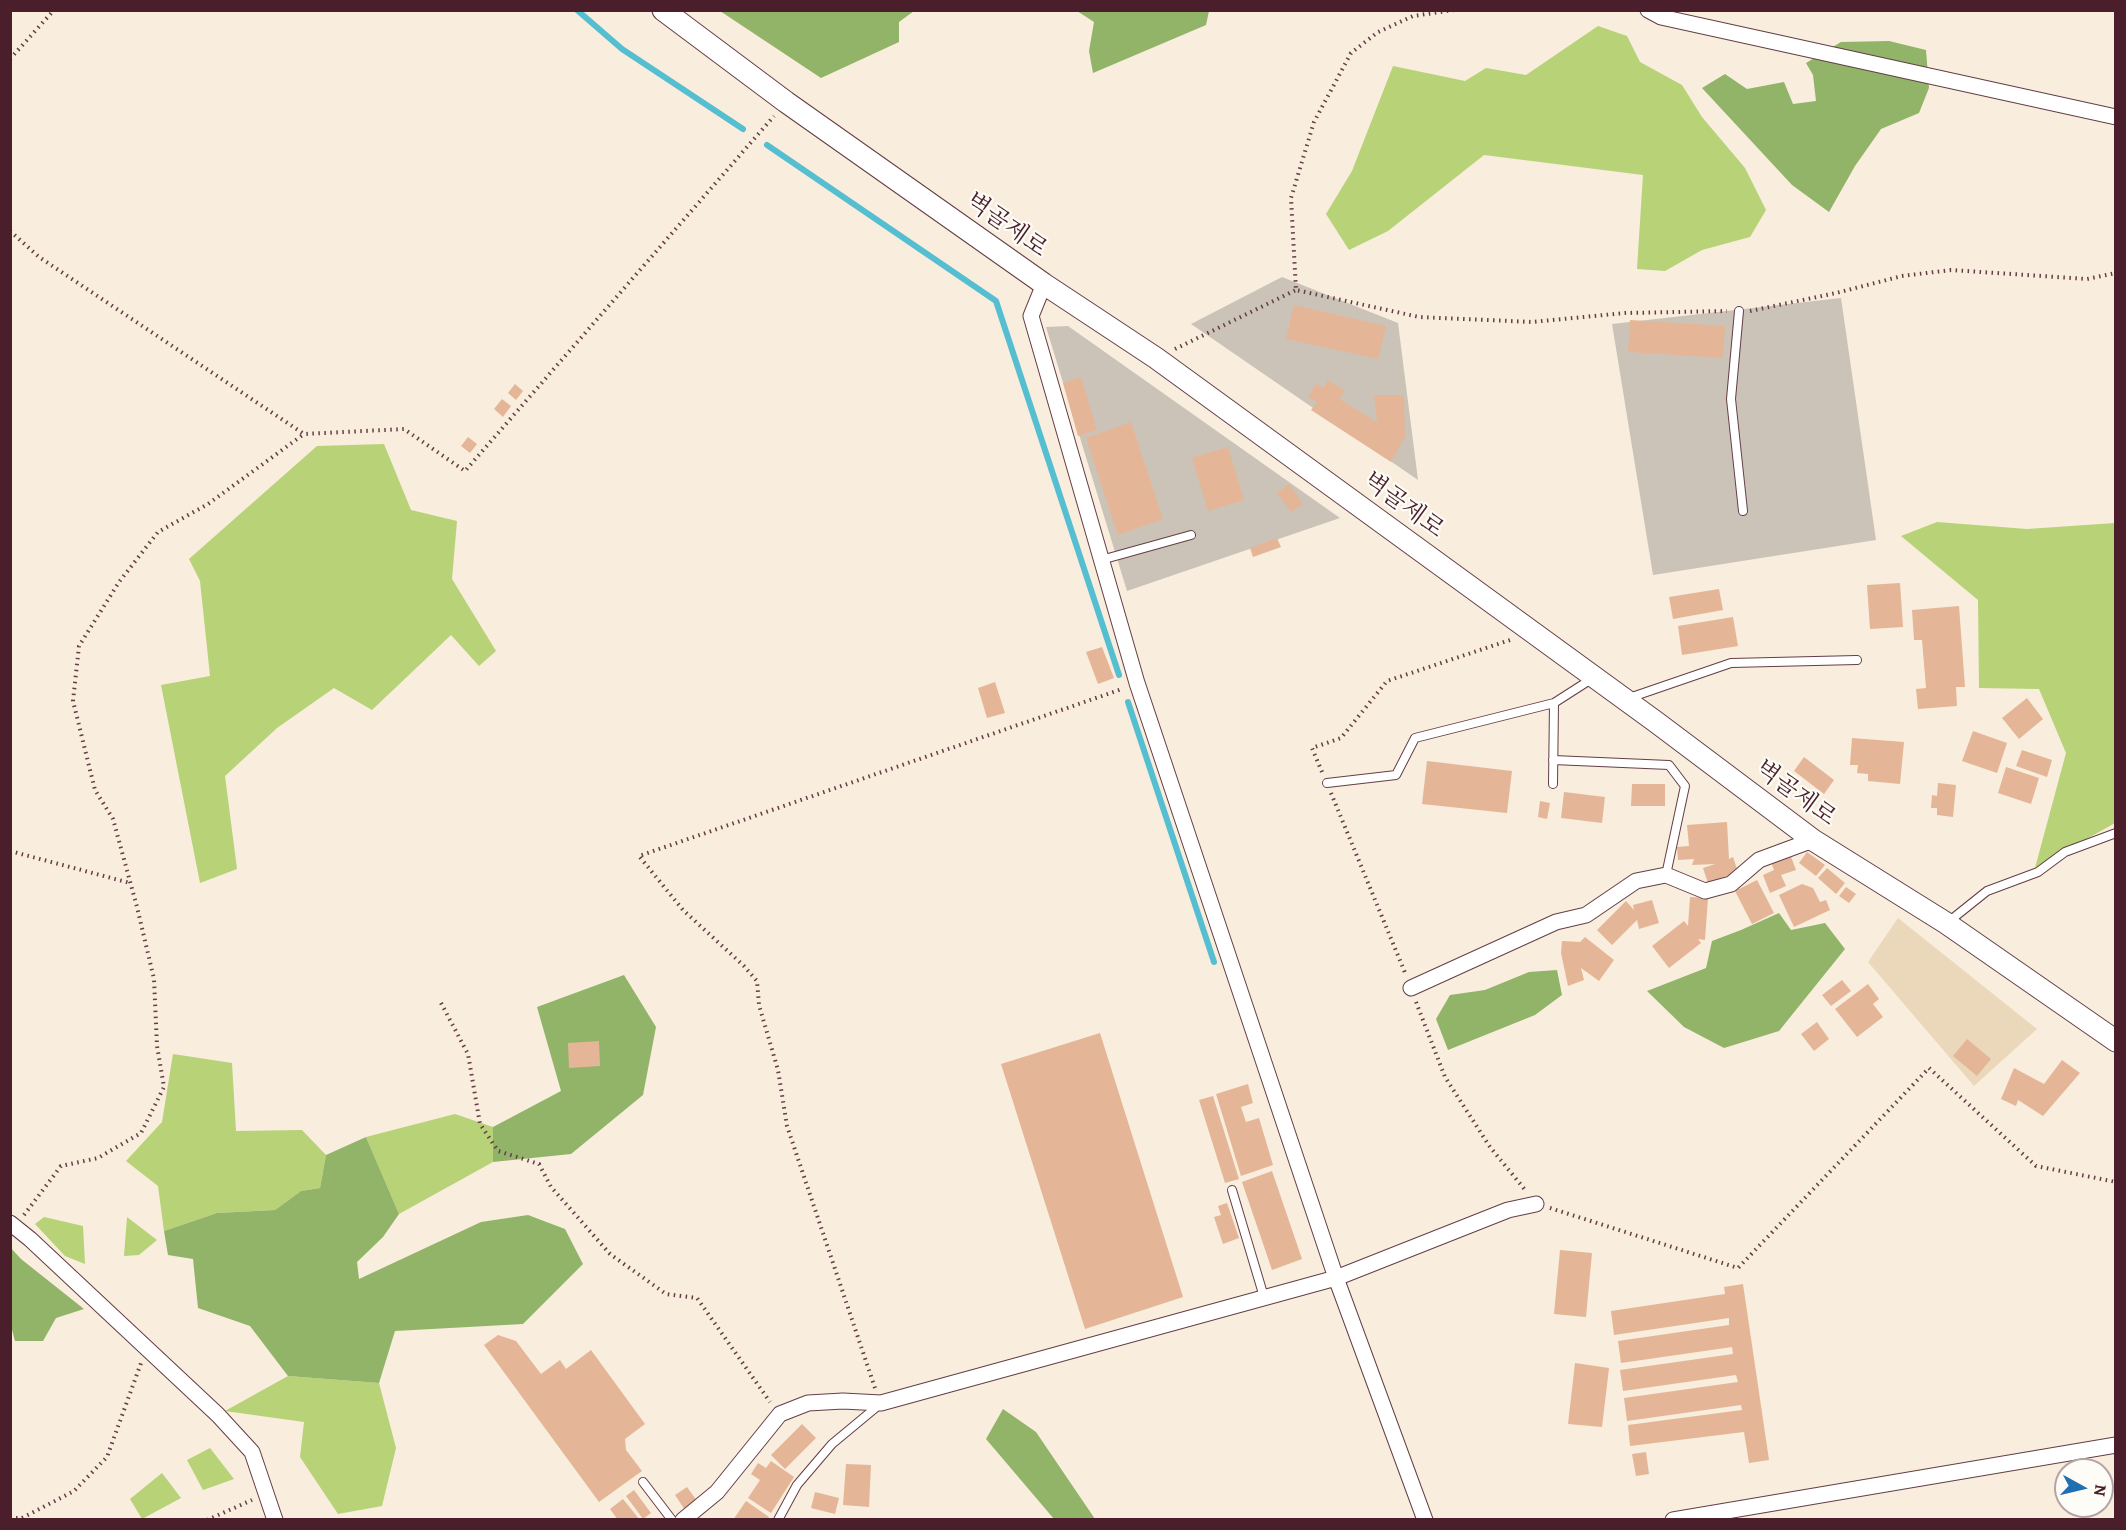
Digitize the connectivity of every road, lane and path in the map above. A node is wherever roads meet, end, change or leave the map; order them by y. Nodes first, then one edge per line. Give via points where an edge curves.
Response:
1 (54, 10) edge
2 (1454, 10) edge
3 (1648, 10) edge
4 (666, 11) edge
5 (10, 59) edge
6 (786, 102) junction
7 (2115, 117) edge
8 (10, 231) edge
9 (2115, 273) edge
10 (1044, 284) junction
11 (1296, 290) junction
12 (1739, 311) junction
13 (1156, 358) junction
14 (304, 434) junction
15 (1743, 511) dead end
16 (1191, 535) dead end
17 (1101, 560) junction
18 (1533, 632) junction
19 (1857, 660) dead end
20 (1594, 677) junction
21 (1137, 683) junction
22 (1625, 699) junction
23 (1554, 703) junction
24 (1553, 760) junction
25 (1327, 783) junction
26 (1553, 784) dead end
27 (2115, 833) edge
28 (1813, 840) junction
29 (10, 851) edge
30 (1666, 875) junction
31 (131, 883) junction
32 (1946, 923) junction
33 (1411, 988) junction
34 (441, 1003) dead end
35 (2115, 1041) edge
36 (2115, 1182) edge
37 (1232, 1190) dead end
38 (1536, 1204) junction
39 (13, 1225) edge
40 (1336, 1278) junction
41 (1264, 1298) junction
42 (146, 1348) junction
43 (880, 1403) junction
44 (780, 1414) junction
45 (2115, 1445) edge
46 (643, 1482) dead end
47 (266, 1494) junction
48 (10, 1518) edge
49 (207, 1520) edge
50 (275, 1520) edge
51 (672, 1520) edge
52 (683, 1520) edge
53 (778, 1520) edge
54 (1425, 1520) edge
55 (1673, 1520) edge

1 - 5 path
2 - 11 path via 1413,16 1378,32 1351,53 1314,122 1291,198
3 - 7 street via 1661,17
4 - 6 street, 벽골제로
6 - 10 street, 벽골제로
6 - 14 path via 465,471 404,429
8 - 14 path via 39,257
9 - 12 path via 2087,279 1951,270 1902,276
10 - 13 street, 벽골제로
10 - 17 street via 1031,316
11 - 12 path via 1419,317 1532,322 1625,313
11 - 13 path
12 - 15 lane via 1731,399
13 - 18 street, 벽골제로
14 - 31 path via 208,504 158,532 119,582 79,646 73,701 95,790 113,819
16 - 17 lane
17 - 21 street
18 - 20 street, 벽골제로
18 - 25 path via 1387,681 1341,738 1312,748
19 - 22 lane via 1731,663
20 - 22 street, 벽골제로
20 - 23 lane
21 - 40 street
21 - 43 path via 639,856 683,910 757,981 787,1126
22 - 28 street, 벽골제로
23 - 24 lane
23 - 25 lane via 1415,738 1396,775
24 - 26 lane
24 - 30 lane via 1669,765 1684,786
25 - 33 path
27 - 32 lane via 2065,852 2038,873 1988,891
28 - 30 street via 1759,860 1731,884 1706,891
28 - 32 street, 벽골제로
29 - 31 path
30 - 33 street via 1636,881 1586,915 1556,922
31 - 39 path via 154,979 157,1046 164,1088 141,1133 98,1158 61,1166
32 - 35 street, 벽골제로
33 - 38 path via 1445,1077 1490,1148
34 - 44 path via 468,1054 480,1124 498,1151 539,1164 551,1187 610,1254 666,1294 697,1298
36 - 38 path via 2036,1166 1929,1068 1738,1268
37 - 41 lane
38 - 40 street via 1509,1210
39 - 42 street
40 - 41 street
40 - 54 street
41 - 43 street
42 - 47 street via 252,1452
42 - 48 path via 107,1457 74,1491 22,1518
43 - 44 street via 808,1403
43 - 53 lane via 832,1444 797,1485
44 - 52 street via 717,1492
45 - 55 street
46 - 51 lane
47 - 49 path
47 - 50 street

